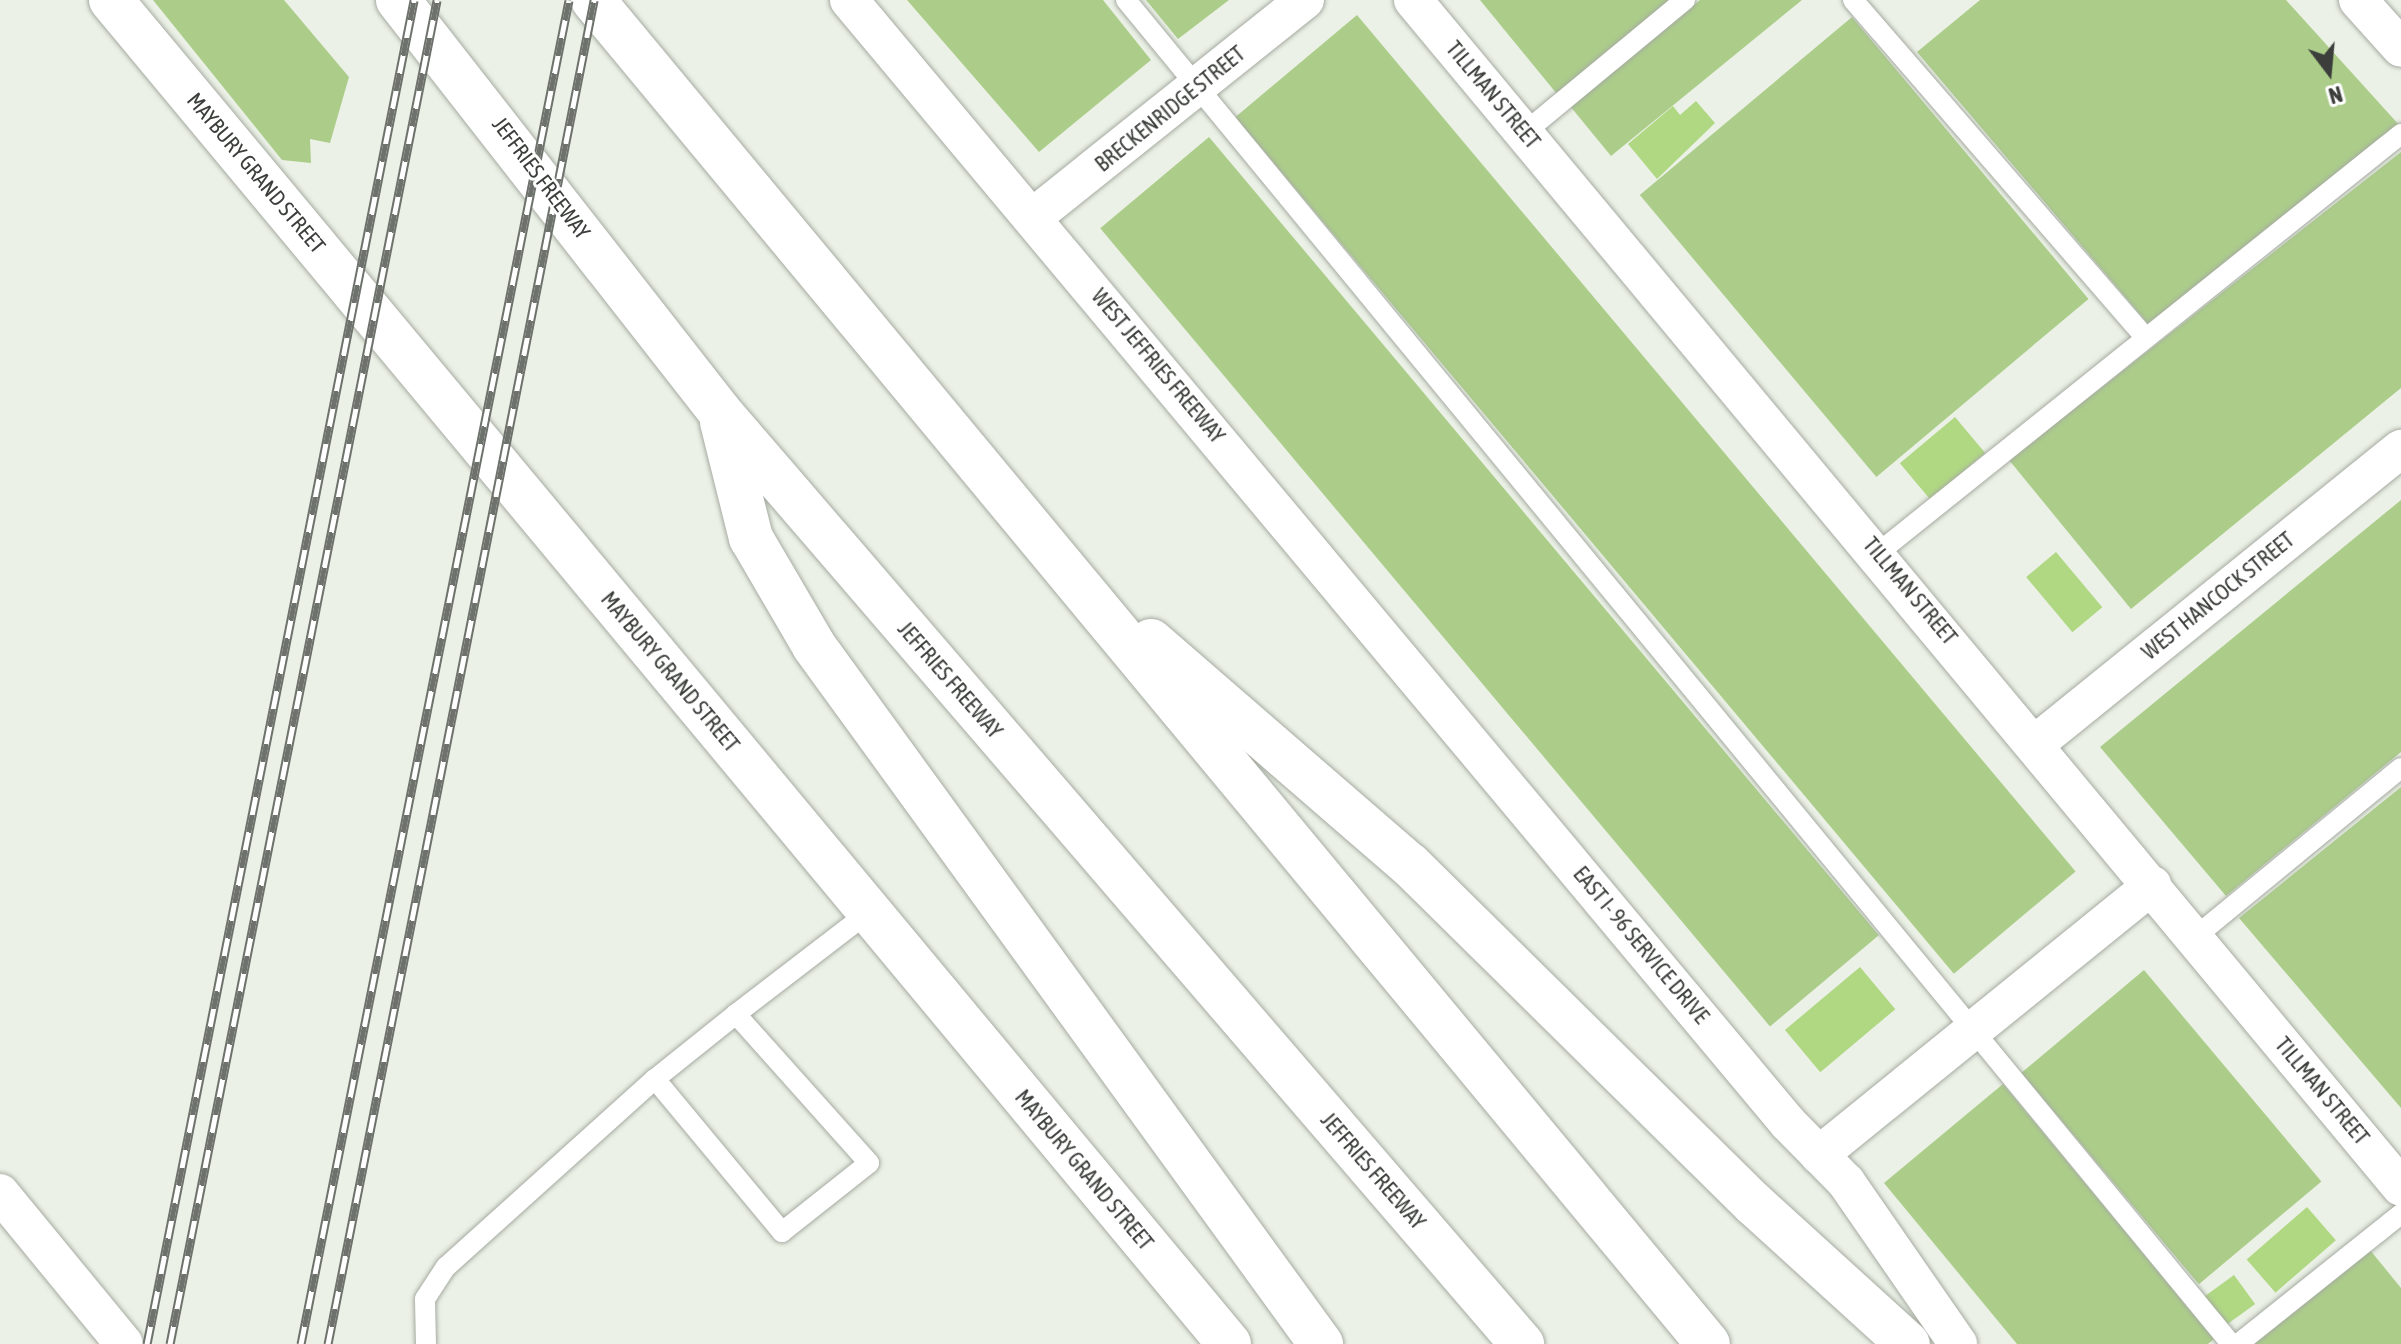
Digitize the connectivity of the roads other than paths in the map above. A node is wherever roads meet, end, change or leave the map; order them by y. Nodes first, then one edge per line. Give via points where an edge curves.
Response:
1 (111, 0) edge
2 (398, 0) edge
3 (593, 0) edge
4 (849, 0) edge
5 (1126, 0) edge
6 (1305, 0) edge
7 (1413, 0) edge
8 (1685, 0) edge
9 (1853, 0) edge
10 (2358, 0) edge
11 (2401, 48) edge
12 (1198, 87) junction
13 (1524, 133) junction
14 (2401, 134) edge
15 (1033, 217) junction
16 (2146, 338) junction
17 (720, 412) junction
18 (2401, 449) edge
19 (1878, 553) junction
20 (1057, 560) junction
21 (1466, 733) joint
22 (2035, 744) junction
23 (2401, 768) edge
24 (2152, 885) junction
25 (869, 912) junction
26 (2195, 937) junction
27 (736, 1014) junction
28 (1973, 1030) junction
29 (655, 1079) junction
30 (1819, 1155) junction
31 (2401, 1187) edge
32 (0, 1193) edge
33 (2401, 1214) edge
34 (124, 1344) edge
35 (426, 1344) edge
36 (1229, 1344) edge
37 (1321, 1344) edge
38 (1522, 1344) edge
39 (1708, 1344) edge
40 (1908, 1344) edge
41 (1958, 1344) edge
42 (2231, 1344) edge
43 (2238, 1344) edge

1 - 25 main road, MAYBURY GRAND STREET
2 - 17 main road, JEFFRIES FREEWAY
3 - 20 main road
4 - 15 street, WEST JEFFRIES FREEWAY
5 - 12 lane
6 - 12 street, BRECKENRIDGE STREET
7 - 13 street, TILLMAN STREET
8 - 13 lane
9 - 16 lane
10 - 11 street
12 - 15 street, BRECKENRIDGE STREET
12 - 28 lane
13 - 19 street, TILLMAN STREET
14 - 16 lane
15 - 21 street, WEST JEFFRIES FREEWAY
16 - 19 lane
17 - 37 main road via 751,538 814,646
17 - 38 main road, JEFFRIES FREEWAY
18 - 22 street, WEST HANCOCK STREET
19 - 22 street, TILLMAN STREET
20 - 39 main road
20 - 40 main road via 1410,865 1754,1204
21 - 30 street, EAST I- 96 SERVICE DRIVE
22 - 24 street, TILLMAN STREET
23 - 26 lane
24 - 26 street, TILLMAN STREET
24 - 28 street
25 - 27 lane
25 - 36 main road, MAYBURY GRAND STREET
26 - 31 street, TILLMAN STREET
27 - 29 lane
27 - 29 lane via 869,1163 782,1232
28 - 30 street
28 - 42 lane
29 - 35 lane via 446,1267 425,1299
30 - 41 street, EAST I- 96 SERVICE DRIVE
32 - 34 street
33 - 43 lane

